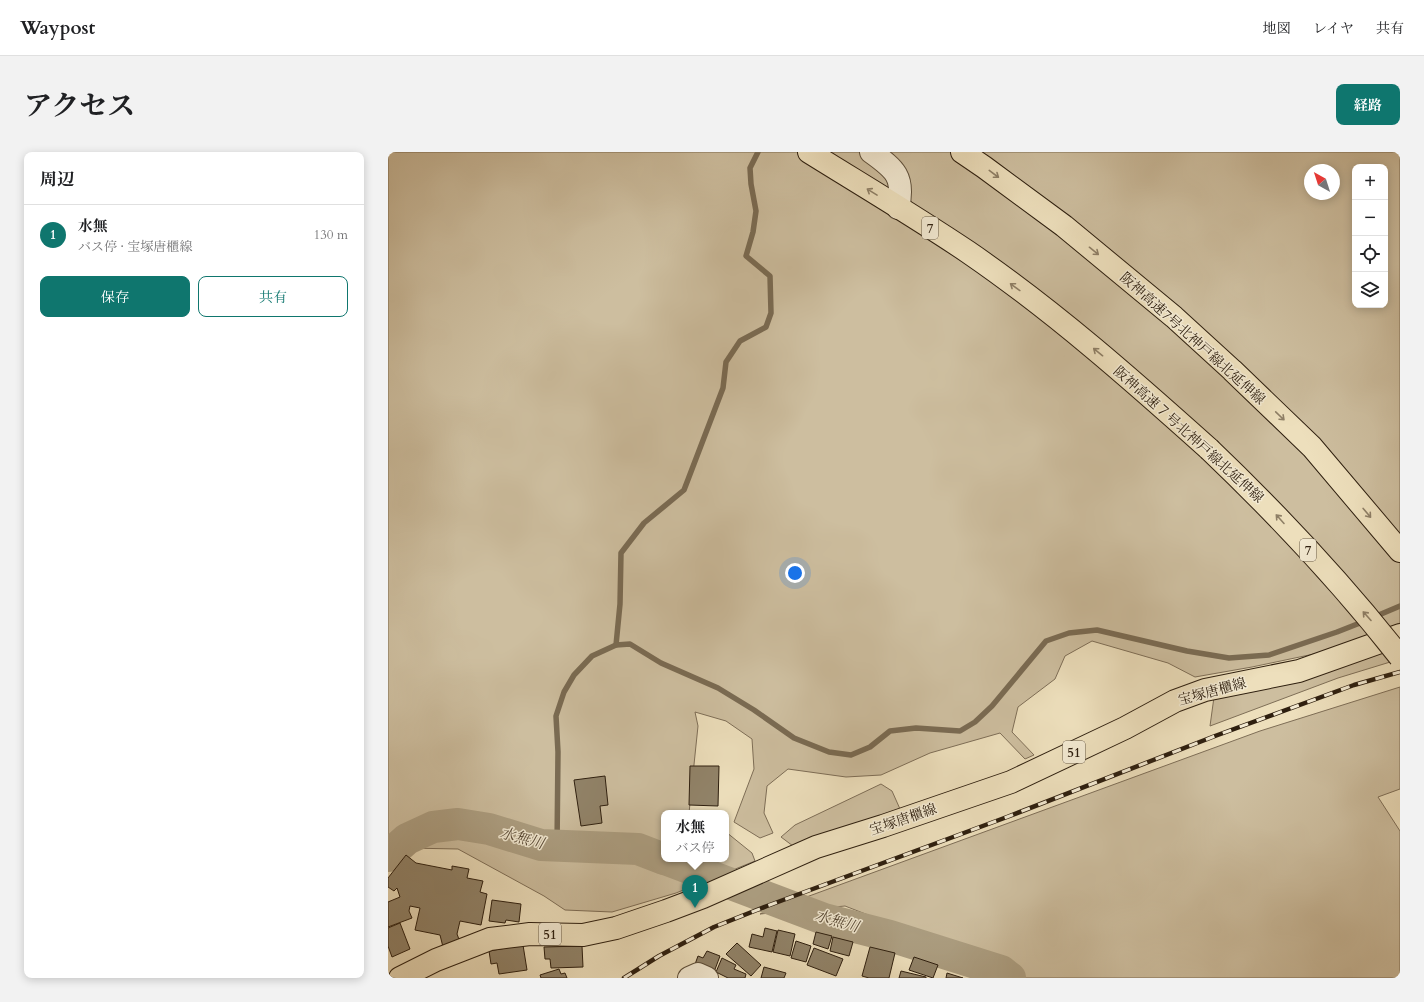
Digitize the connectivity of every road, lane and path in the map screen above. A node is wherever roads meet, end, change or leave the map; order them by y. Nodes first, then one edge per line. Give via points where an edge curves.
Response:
1 (809, 152) edge
2 (871, 152) edge
3 (962, 152) edge
4 (898, 208) junction
5 (1400, 551) edge
6 (1400, 635) edge
7 (1400, 657) edge
8 (400, 978) edge
9 (689, 978) edge
10 (707, 978) edge

4 -> 1 main road, 7
2 - 4 street via 889,165 898,177 901,194
3 -> 5 main road, 阪神高速7号北神戸線北延伸線 via 1064,226 1174,317 1312,447
7 -> 4 main road, 阪神高速７号北神戸線北延伸線 / 7, bridge via 1257,495 1139,386 1047,310 968,252
6 - 8 main road, 宝塚唐櫃線 / 51 via 1299,671 1205,690 1175,701 1125,728 1011,782 816,847 703,897 616,928 583,935 530,934 490,939 436,960
9 - 10 street via 698,974

